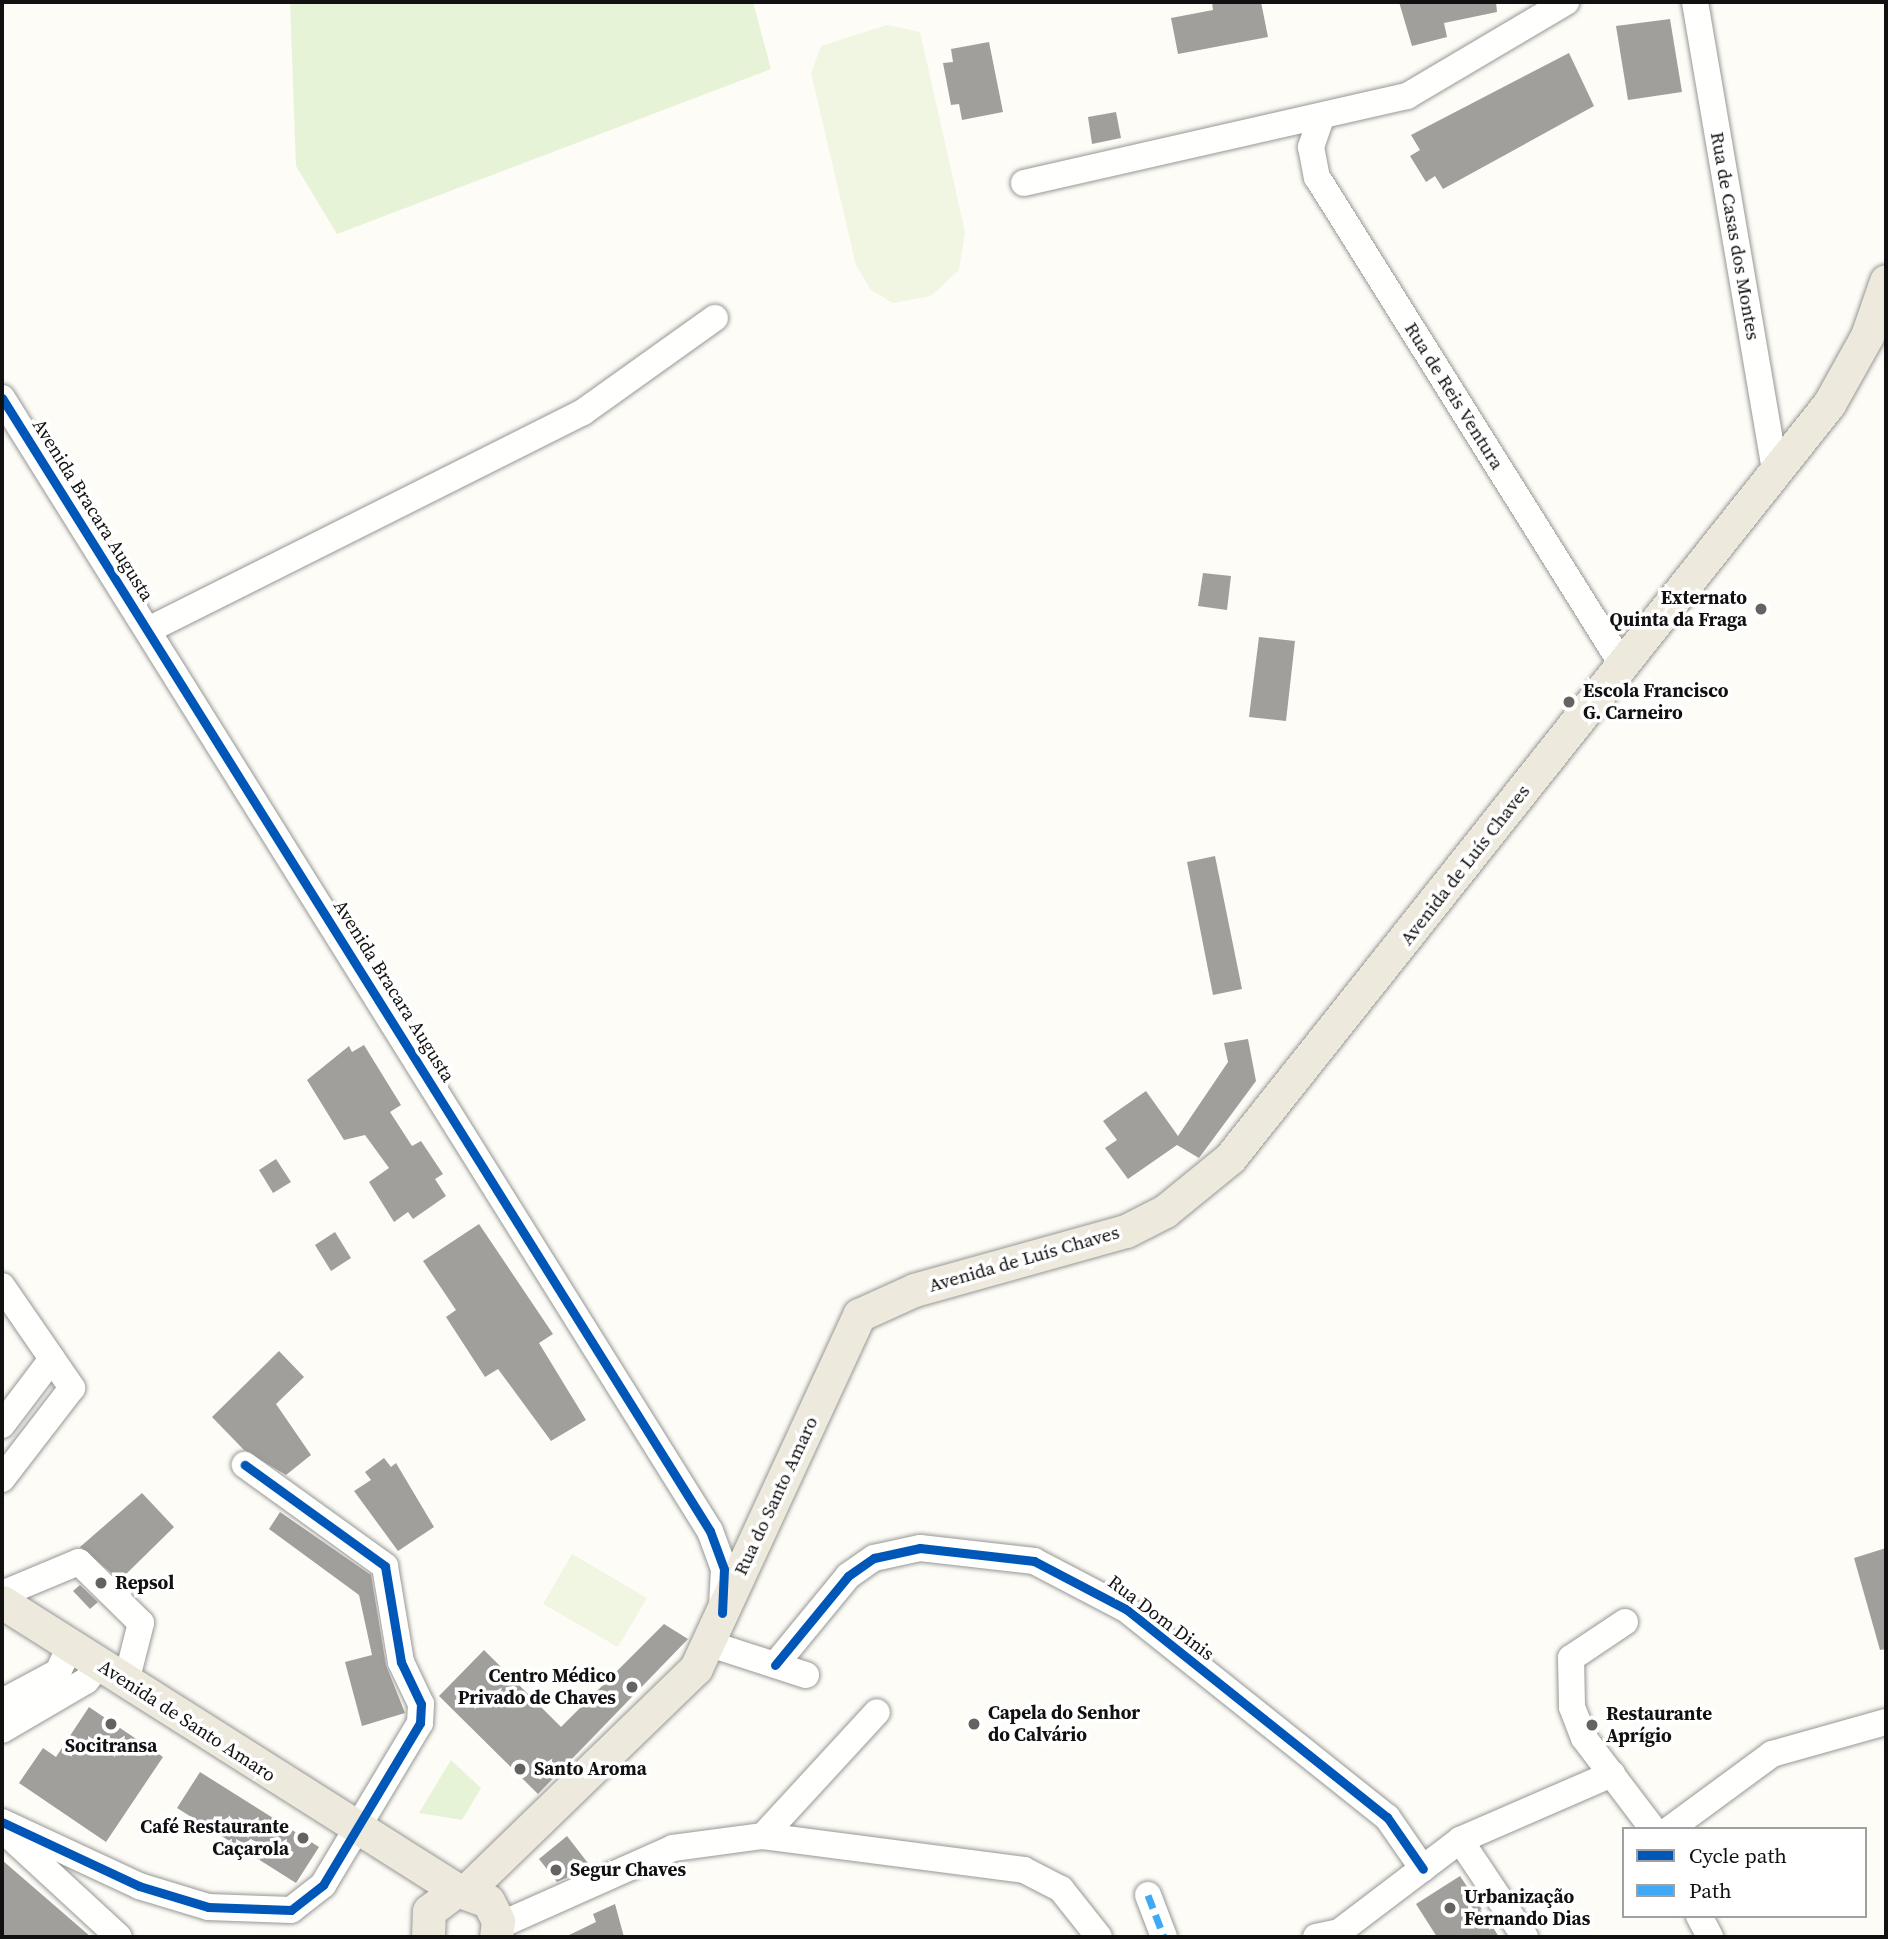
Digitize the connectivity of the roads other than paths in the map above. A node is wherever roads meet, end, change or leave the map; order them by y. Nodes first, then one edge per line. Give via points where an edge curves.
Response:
1 (1566, 2) edge
2 (1695, 2) edge
3 (1321, 118) junction
4 (1024, 183) dead end
5 (1886, 281) edge
6 (715, 318) dead end
7 (2, 398) edge
8 (1775, 471) junction
9 (148, 630) junction
10 (1623, 666) junction
11 (2, 1286) edge
12 (914, 1290) joint
13 (52, 1359) junction
14 (2, 1425) edge
15 (245, 1465) dead end
16 (2, 1479) edge
17 (774, 1508) junction
18 (710, 1531) junction
19 (2, 1594) edge
20 (2, 1602) edge
21 (722, 1614) junction
22 (1625, 1622) dead end
23 (710, 1644) junction
24 (70, 1646) junction
25 (775, 1665) junction
26 (112, 1673) junction
27 (806, 1675) dead end
28 (2, 1702) edge
29 (877, 1712) dead end
30 (1886, 1722) edge
31 (2, 1730) edge
32 (1612, 1774) junction
33 (2, 1822) edge
34 (1652, 1827) edge
35 (1673, 1827) edge
36 (2, 1829) edge
37 (364, 1836) junction
38 (763, 1836) junction
39 (527, 1837) junction
40 (1461, 1840) junction
41 (1423, 1869) junction
42 (462, 1890) junction
43 (1148, 1895) dead end
44 (1700, 1918) edge
45 (497, 1928) edge
46 (426, 1932) edge
47 (1331, 1935) edge
48 (119, 1937) edge
49 (1099, 1937) edge
50 (1164, 1937) edge
51 (1525, 1937) edge
52 (1710, 1937) edge

1 - 3 street via 1435,84
2 - 8 street, Rua de Casas dos Montes
3 - 4 street
3 - 10 street, Rua de Reis Ventura via 1311,146 1317,177
5 - 8 main road, Avenida de Luís Chaves via 1867,336 1829,404
6 - 9 street via 583,412
7 - 9 street, Avenida Bracara Augusta
8 - 10 main road, Avenida de Luís Chaves
9 - 18 street, Avenida Bracara Augusta
10 - 12 main road, Avenida de Luís Chaves via 1245,1142 1186,1196 1105,1239
11 - 13 street
12 - 17 main road, Rua do Santo Amaro via 875,1304 854,1323
13 - 14 street
13 - 16 street via 72,1388
15 - 37 street via 385,1566 401,1662 421,1704 420,1723
17 - 18 street via 742,1537
17 - 21 main road, Rua do Santo Amaro
18 - 21 street, Avenida Bracara Augusta via 724,1569
19 - 26 street via 79,1562 141,1623
20 - 24 main road, Avenida de Santo Amaro
21 - 23 main road, Rua do Santo Amaro
22 - 32 street via 1571,1658 1572,1707 1584,1738
23 - 25 street
23 - 39 main road, Rua do Santo Amaro via 688,1677
24 - 26 main road, Avenida de Santo Amaro
24 - 28 street via 58,1672
25 - 27 street
25 - 41 street, Rua Dom Dinis via 848,1576 874,1558 920,1548 981,1550 1034,1561 1126,1609 1387,1817
26 - 31 street via 86,1681
26 - 37 main road, Avenida de Santo Amaro
29 - 38 street
30 - 35 street via 1772,1754
32 - 34 street
32 - 40 street
33 - 37 street via 139,1886 208,1907 281,1912 316,1895
36 - 48 street
37 - 42 main road, Avenida de Santo Amaro
37 - 46 main road, Avenida de Santo Amaro
38 - 45 street via 673,1848
38 - 49 street via 1024,1870 1061,1889
39 - 42 main road, Rua do Santo Amaro
39 - 45 main road, Rua do Santo Amaro
40 - 41 street
40 - 51 street
41 - 47 street
42 - 45 main road, Avenida de Santo Amaro via 488,1901
42 - 46 main road, Rua do Santo Amaro via 436,1901
43 - 50 street
44 - 52 street

